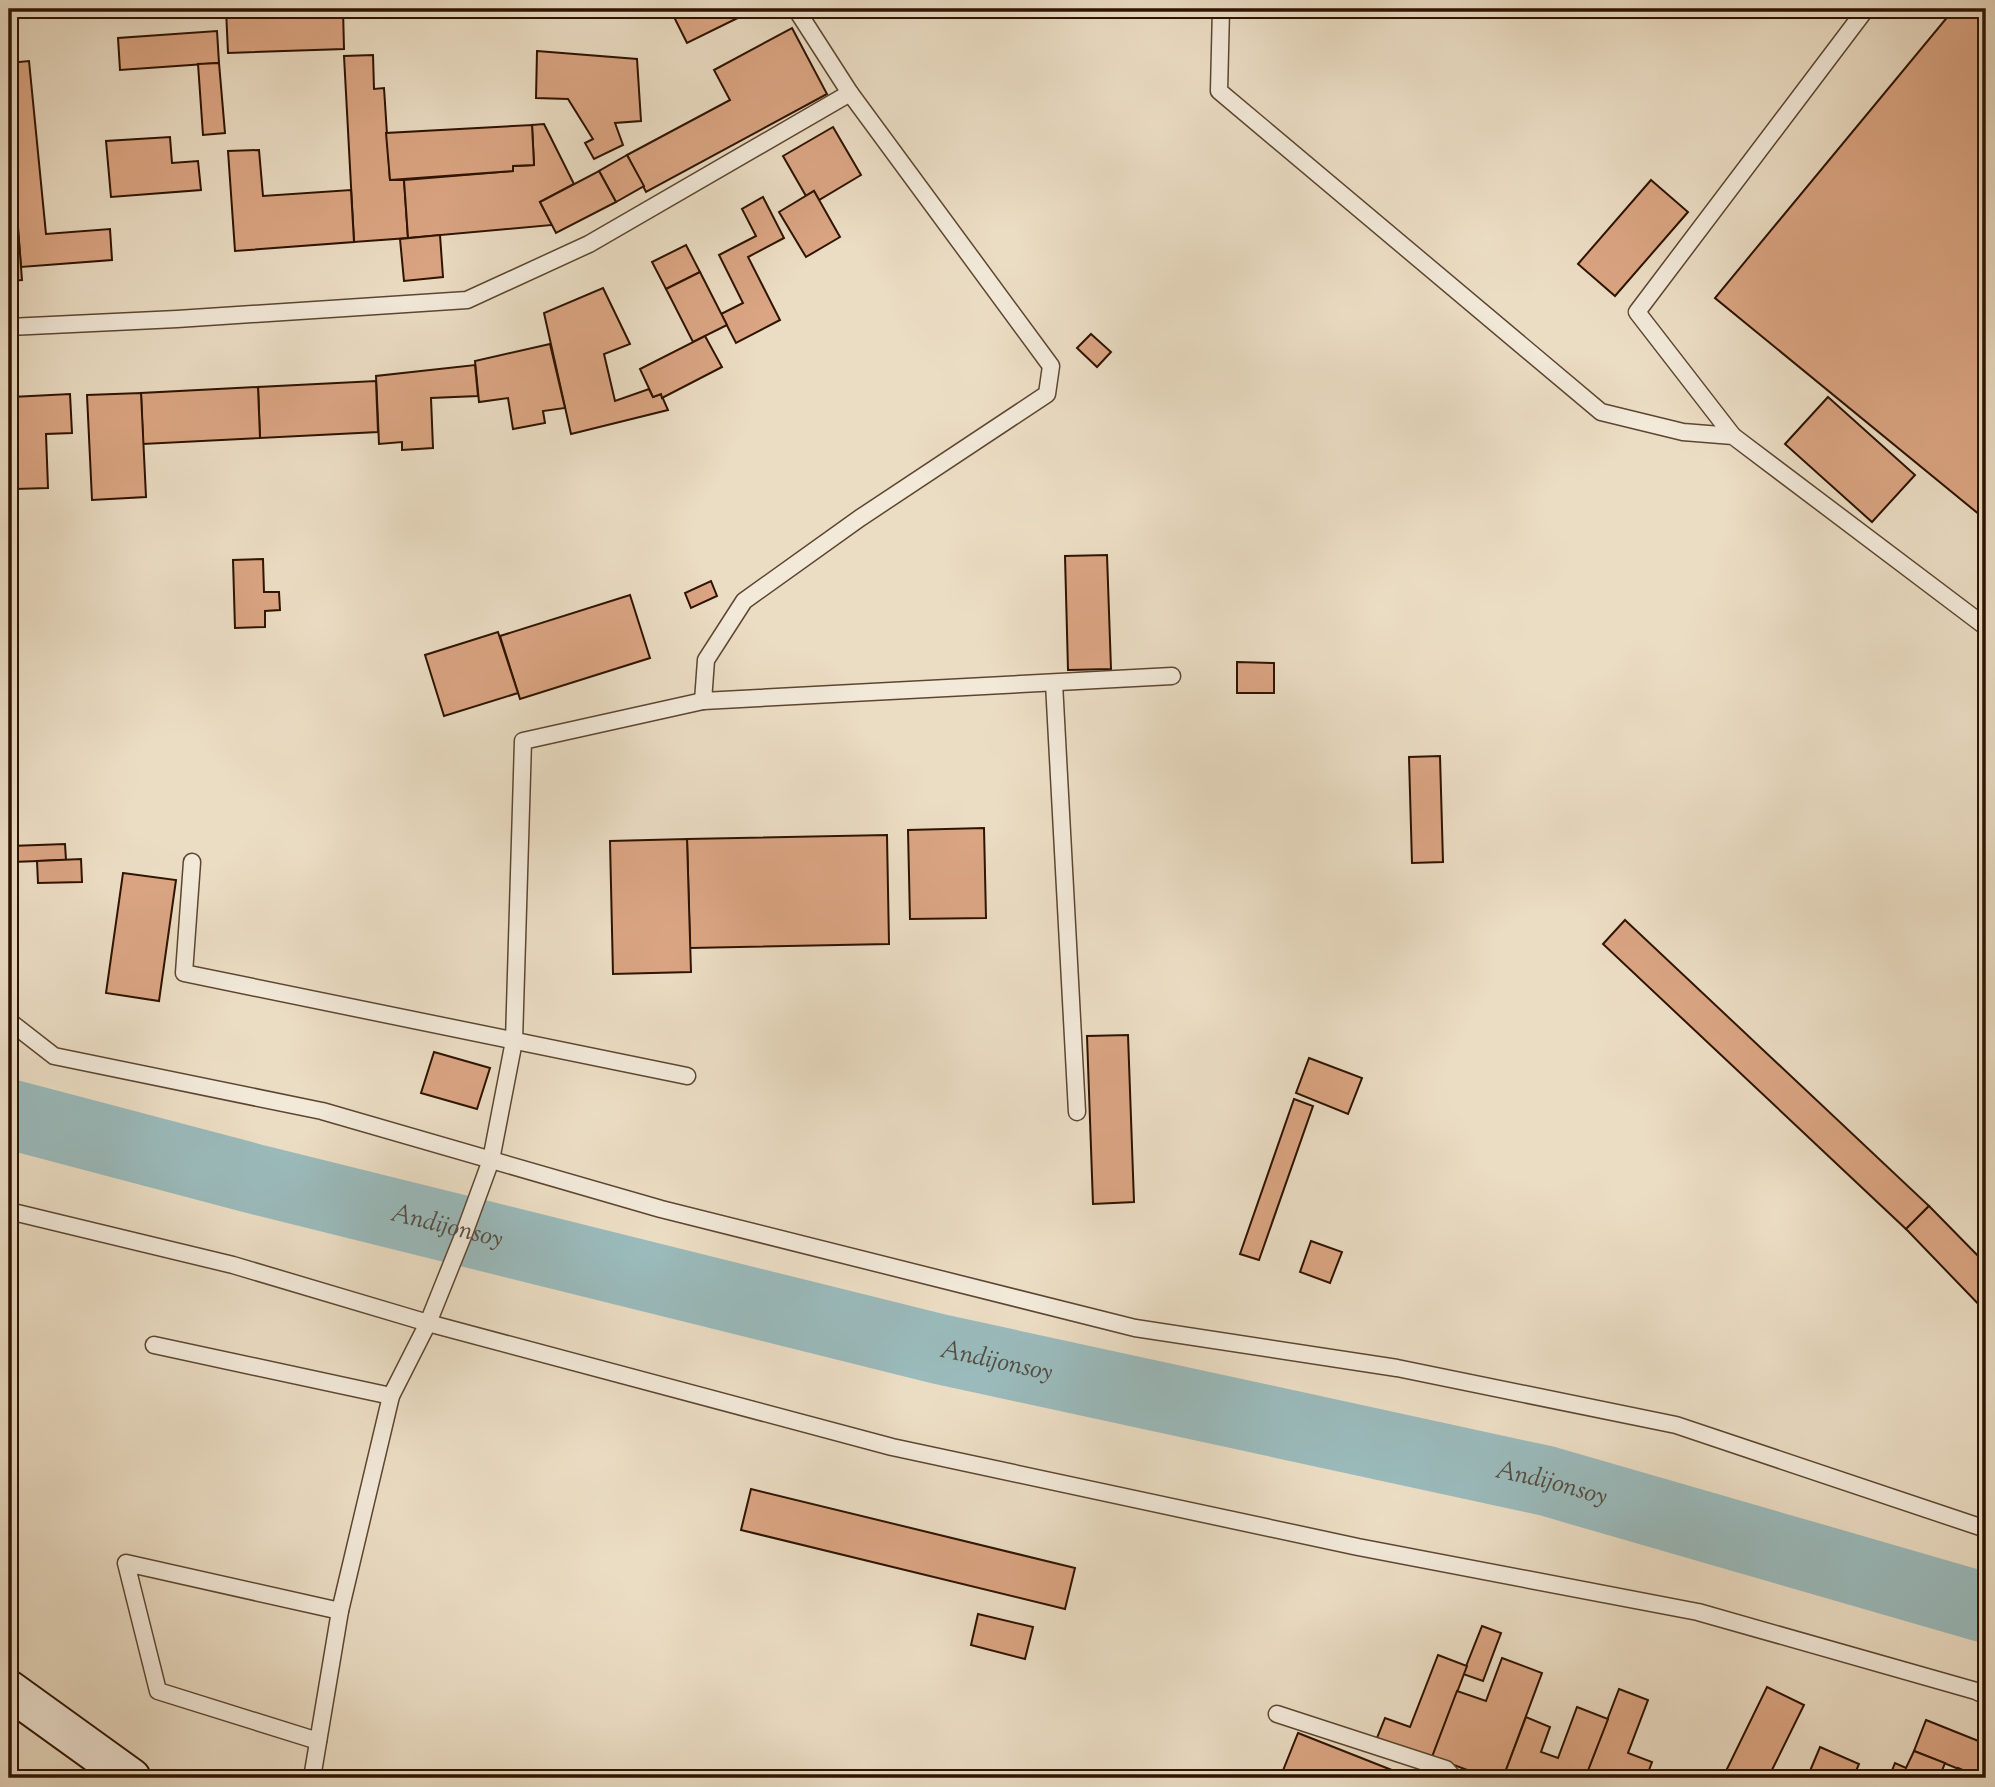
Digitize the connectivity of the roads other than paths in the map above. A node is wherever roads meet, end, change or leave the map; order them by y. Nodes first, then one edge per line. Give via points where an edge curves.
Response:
1 (32, 9) edge
2 (796, 9) edge
3 (1221, 9) edge
4 (1866, 9) edge
5 (9, 10) edge
6 (850, 93) junction
7 (9, 327) edge
8 (1733, 436) junction
9 (1986, 627) edge
10 (1172, 676) dead end
11 (1054, 683) junction
12 (703, 701) junction
13 (192, 862) dead end
14 (9, 1021) edge
15 (514, 1041) junction
16 (687, 1076) dead end
17 (1077, 1112) dead end
18 (491, 1160) junction
19 (9, 1212) edge
20 (428, 1323) junction
21 (154, 1345) dead end
22 (391, 1396) junction
23 (1986, 1529) edge
24 (340, 1611) junction
25 (9, 1690) edge
26 (1986, 1696) edge
27 (1277, 1714) dead end
28 (318, 1741) junction
29 (131, 1778) edge
30 (312, 1778) edge
31 (1454, 1778) edge

1 - 5 lane
2 - 6 lane
3 - 8 lane via 1219,91 1601,412 1683,432
4 - 8 lane via 1637,312
6 - 7 lane via 589,244 467,300
6 - 12 lane via 1051,366 1047,394 744,601 706,660
8 - 9 lane
10 - 11 lane
11 - 12 lane
11 - 17 lane
12 - 15 lane via 523,741
13 - 15 lane via 184,974
14 - 18 lane via 54,1056 322,1111
15 - 16 lane
15 - 18 lane
18 - 20 lane
18 - 23 lane via 661,1209 1135,1328 1397,1368 1676,1425
19 - 20 lane via 233,1265
20 - 22 lane
20 - 26 lane via 892,1447 1359,1547 1698,1612
21 - 22 lane
22 - 24 lane
24 - 28 lane
24 - 28 lane via 126,1563 158,1691
25 - 29 main road
27 - 31 lane via 1446,1769
28 - 30 lane

